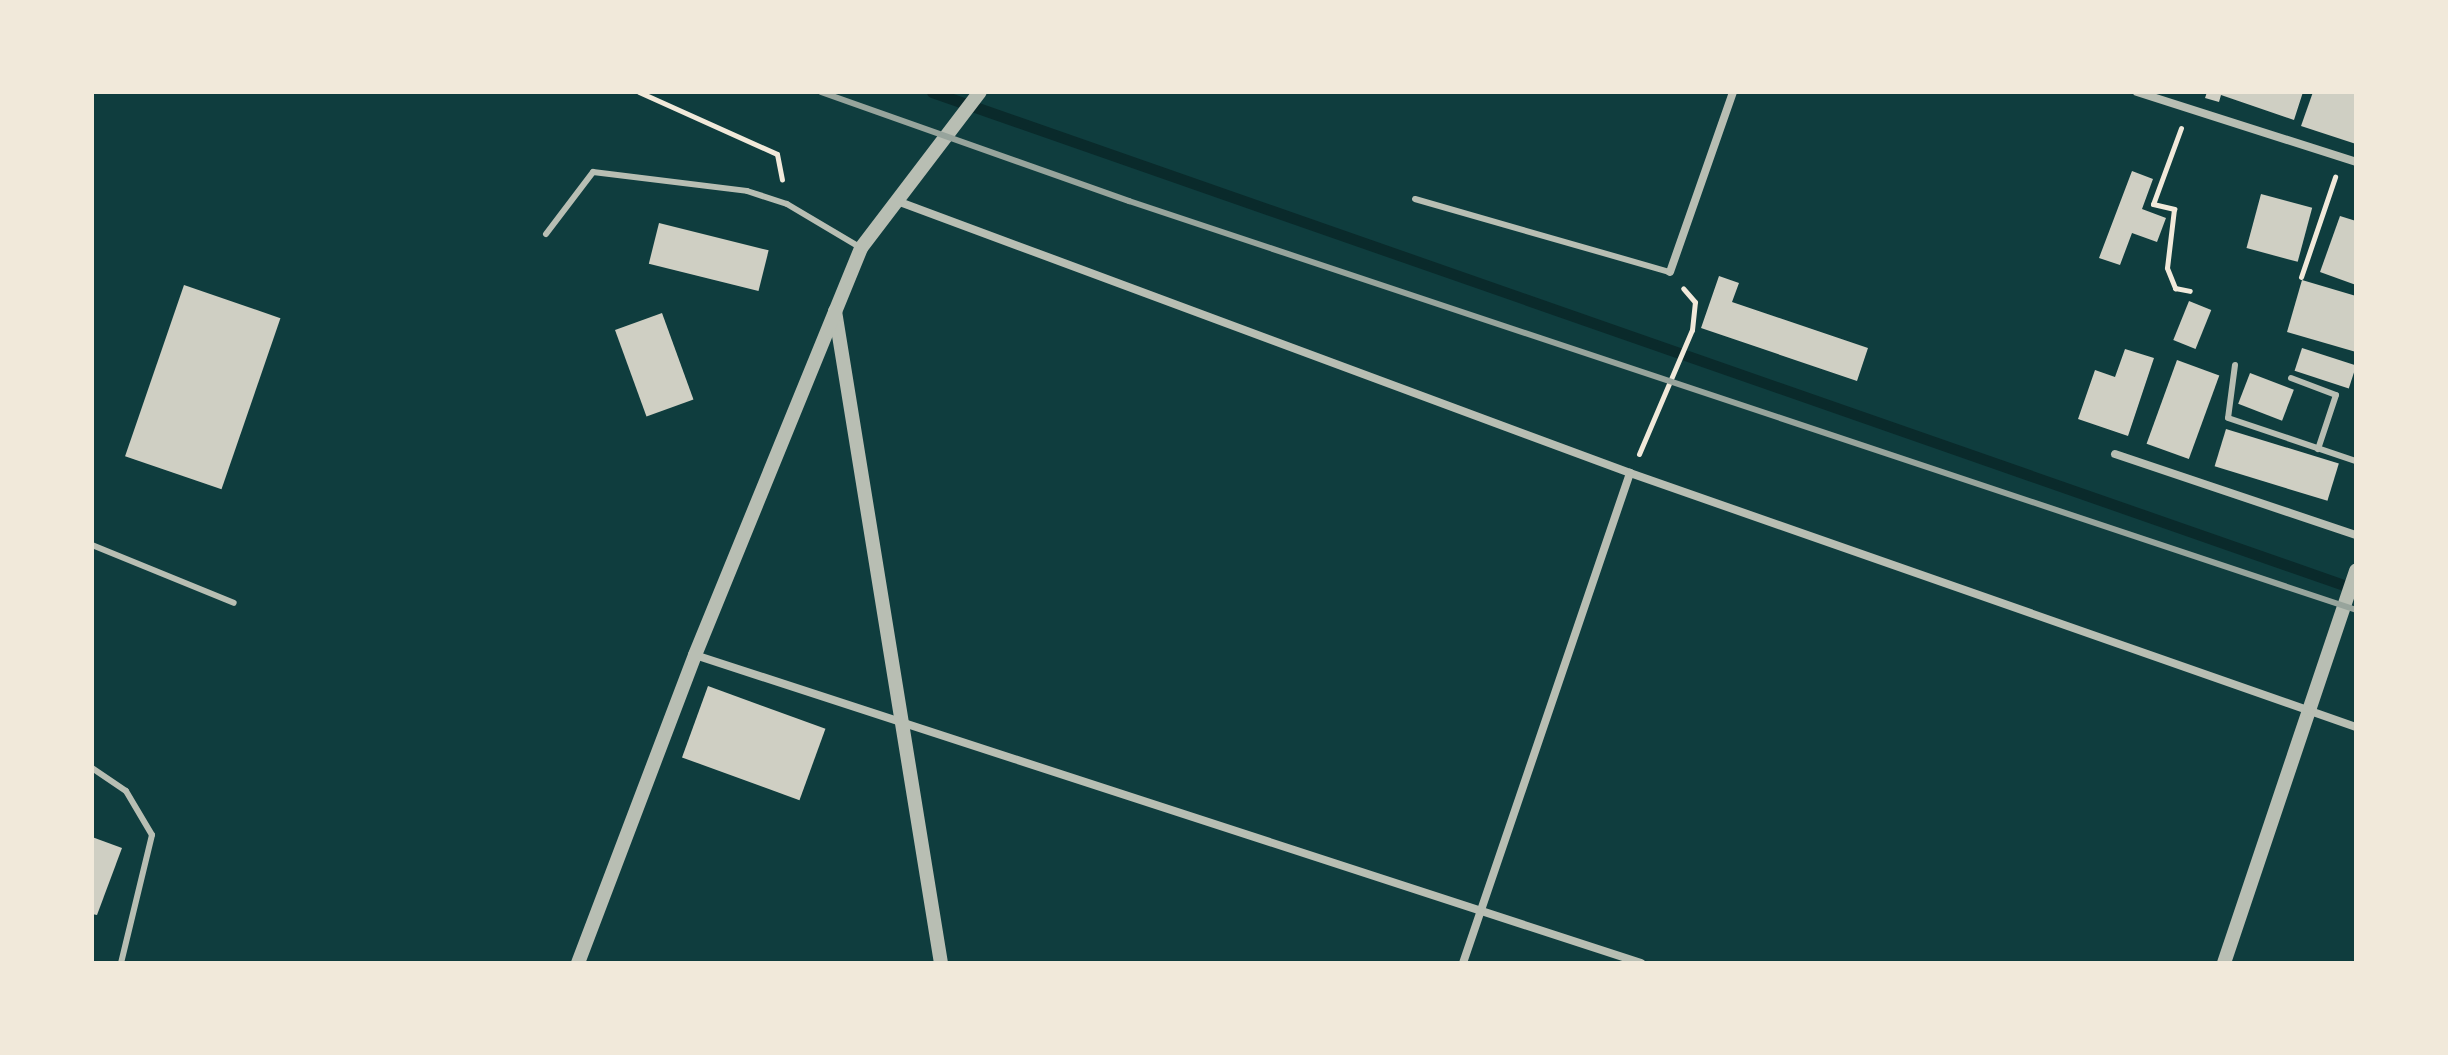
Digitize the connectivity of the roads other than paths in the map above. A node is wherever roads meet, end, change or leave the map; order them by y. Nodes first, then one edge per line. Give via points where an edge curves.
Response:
1 (980, 92) edge
2 (1733, 92) edge
3 (2137, 92) edge
4 (2356, 162) edge
5 (1415, 199) dead end
6 (894, 200) junction
7 (546, 234) dead end
8 (861, 248) junction
9 (1670, 272) joint
10 (835, 311) junction
11 (2235, 365) dead end
12 (2291, 378) dead end
13 (2318, 449) junction
14 (2115, 454) dead end
15 (2356, 461) edge
16 (1630, 473) junction
17 (2356, 535) edge
18 (92, 545) edge
19 (2356, 571) edge
20 (234, 603) dead end
21 (695, 655) junction
22 (2306, 709) junction
23 (906, 724) junction
24 (2356, 727) edge
25 (92, 768) edge
26 (1481, 908) junction
27 (121, 963) edge
28 (578, 963) edge
29 (941, 963) edge
30 (1463, 963) edge
31 (1641, 963) edge
32 (2224, 963) edge

1 - 6 street
2 - 9 street
3 - 4 street
5 - 9 lane
6 - 8 street
6 - 16 street
7 - 8 lane via 593,172 747,191 787,204
8 - 10 street
10 - 21 street
10 - 23 street
11 - 13 lane via 2228,418
12 - 13 lane via 2336,395
13 - 15 lane
14 - 17 street
16 - 22 street
16 - 26 street
18 - 20 lane
19 - 22 street
21 - 23 street
21 - 28 street
22 - 24 street
22 - 32 street
23 - 26 street
23 - 29 street
25 - 27 lane via 126,791 152,835
26 - 30 street
26 - 31 street

